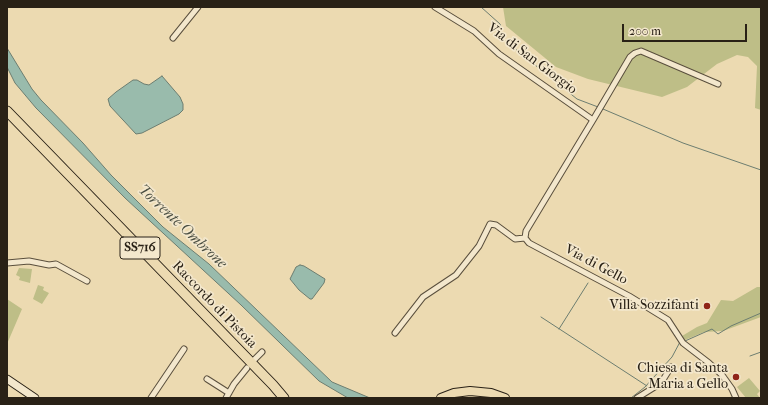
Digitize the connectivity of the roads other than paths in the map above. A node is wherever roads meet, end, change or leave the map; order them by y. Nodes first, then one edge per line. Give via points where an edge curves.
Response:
1 (198, 7) edge
2 (435, 7) edge
3 (173, 38) dead end
4 (718, 84) dead end
5 (7, 111) edge
6 (7, 117) edge
7 (593, 120) junction
8 (525, 238) junction
9 (7, 263) edge
10 (88, 281) dead end
11 (395, 333) dead end
12 (184, 348) dead end
13 (262, 352) dead end
14 (253, 361) dead end
15 (671, 367) dead end
16 (247, 368) dead end
17 (7, 379) edge
18 (207, 379) dead end
19 (229, 393) junction
20 (275, 393) edge
21 (35, 398) edge
22 (151, 398) edge
23 (226, 398) edge
24 (284, 398) edge
25 (288, 398) edge
26 (441, 398) edge
27 (505, 398) edge
28 (637, 398) edge
29 (736, 398) edge

1 - 3 street
2 - 7 street, Via di San Giorgio via 474,31 499,54
4 - 7 street via 641,52 635,53 630,57
5 - 20 highway, Raccordo di Pistoia / SS716
6 - 20 highway, Raccordo di Pistoia / SS716
7 - 8 street via 526,230
8 - 11 street via 514,239 490,224 479,246 457,273 423,297
8 - 29 street, Via di Gello via 529,243 629,296 668,320 684,343 722,375
9 - 10 street via 29,261 58,264
12 - 22 street
13 - 14 street
15 - 28 street via 661,383
16 - 19 street
17 - 21 main road
18 - 19 street
19 - 23 street
20 - 24 highway, Raccordo di Pistoia / SS716
20 - 25 highway
26 - 27 main road via 470,391 491,393

